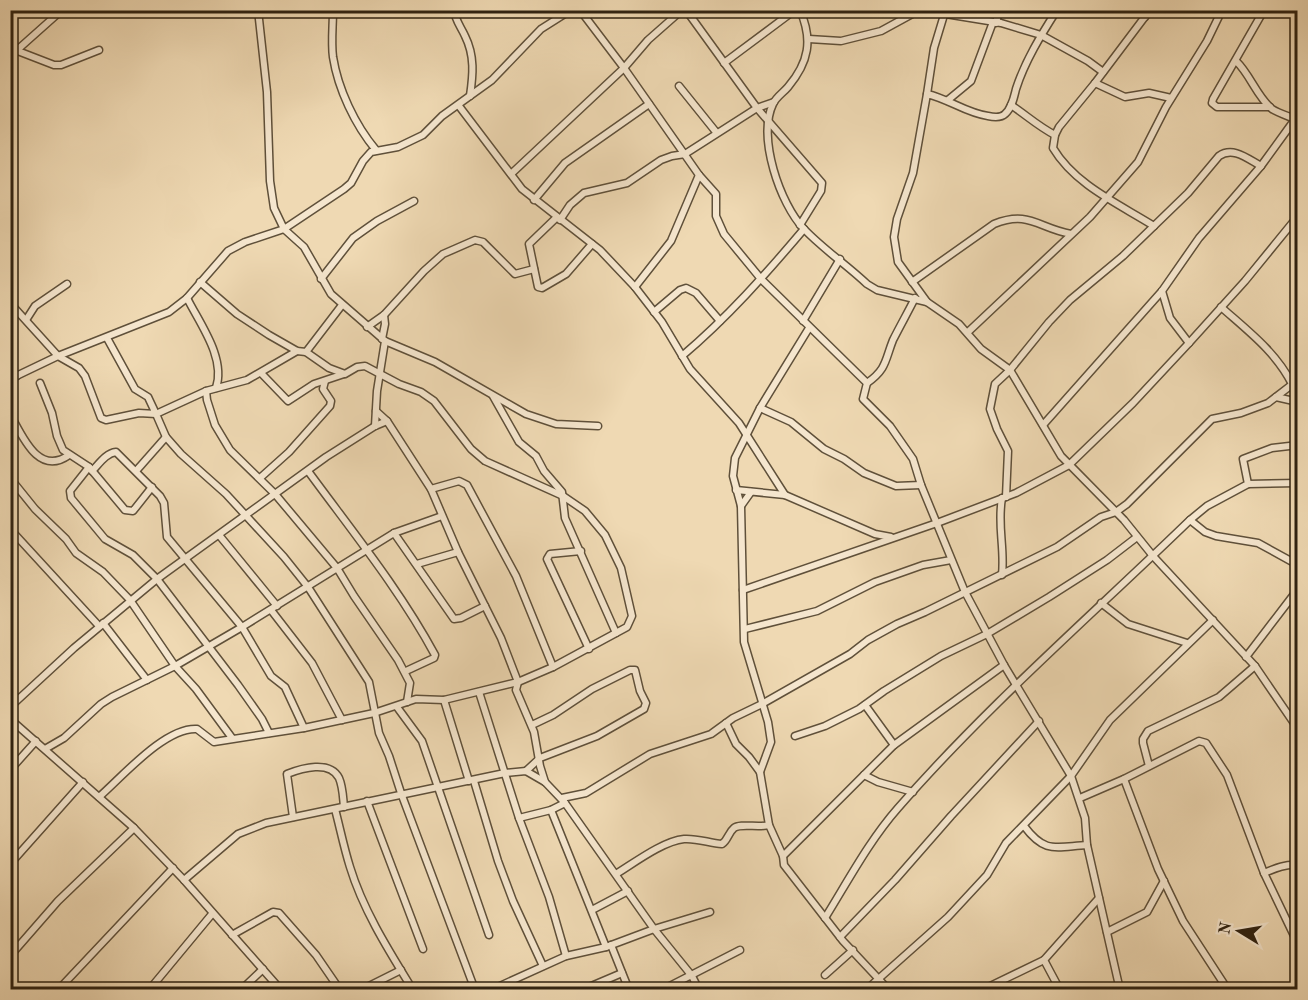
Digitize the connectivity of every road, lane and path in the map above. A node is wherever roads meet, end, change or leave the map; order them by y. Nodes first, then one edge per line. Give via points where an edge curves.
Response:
1 (258, 10) edge
2 (333, 10) edge
3 (453, 10) edge
4 (571, 10) edge
5 (580, 10) edge
6 (684, 10) edge
7 (795, 10) edge
8 (800, 10) edge
9 (999, 10) edge
10 (1057, 10) edge
11 (1137, 10) edge
12 (1222, 10) edge
13 (1264, 10) edge
14 (60, 11) edge
15 (1148, 14) edge
16 (944, 15) junction
17 (994, 22) junction
18 (1041, 35) junction
19 (809, 39) junction
20 (13, 49) edge
21 (99, 50) dead end
22 (1236, 61) junction
23 (724, 63) junction
24 (624, 68) junction
25 (1103, 72) junction
26 (1095, 83) junction
27 (679, 86) dead end
28 (927, 94) junction
29 (470, 96) junction
30 (1171, 98) junction
31 (948, 100) junction
32 (774, 102) junction
33 (649, 104) junction
34 (1011, 105) junction
35 (459, 106) junction
36 (1270, 107) junction
37 (757, 108) junction
38 (1297, 118) edge
39 (768, 122) junction
40 (716, 132) junction
41 (1055, 135) junction
42 (678, 143) junction
43 (376, 150) junction
44 (685, 154) junction
45 (672, 156) junction
46 (1261, 166) junction
47 (511, 174) junction
48 (699, 175) junction
49 (534, 200) junction
50 (1107, 200) junction
51 (414, 201) dead end
52 (1298, 216) edge
53 (559, 218) junction
54 (1154, 226) junction
55 (802, 227) junction
56 (284, 230) junction
57 (1071, 234) junction
58 (592, 244) junction
59 (840, 259) junction
60 (534, 269) junction
61 (321, 279) junction
62 (761, 279) junction
63 (200, 282) junction
64 (912, 282) junction
65 (67, 284) dead end
66 (635, 287) junction
67 (1162, 291) junction
68 (187, 298) junction
69 (915, 298) junction
70 (927, 302) junction
71 (10, 303) edge
72 (342, 305) junction
73 (1221, 307) junction
74 (654, 312) junction
75 (384, 315) junction
76 (26, 320) junction
77 (720, 321) junction
78 (803, 321) junction
79 (367, 327) junction
80 (809, 328) junction
81 (968, 332) junction
82 (106, 338) junction
83 (383, 340) junction
84 (1189, 343) junction
85 (297, 351) junction
86 (306, 352) junction
87 (58, 356) junction
88 (682, 356) junction
89 (10, 367) edge
90 (1010, 370) junction
91 (261, 372) junction
92 (380, 372) junction
93 (345, 374) junction
94 (14, 378) edge
95 (1298, 380) edge
96 (325, 381) junction
97 (40, 383) dead end
98 (867, 383) junction
99 (1292, 384) junction
100 (216, 388) junction
101 (206, 391) junction
102 (493, 395) junction
103 (1276, 397) junction
104 (1298, 402) edge
105 (760, 408) junction
106 (376, 411) junction
107 (10, 414) edge
108 (156, 414) junction
109 (387, 421) junction
110 (1043, 424) junction
111 (375, 426) junction
112 (598, 426) dead end
113 (748, 436) junction
114 (166, 437) junction
115 (1298, 445) edge
116 (69, 456) junction
117 (1069, 465) junction
118 (91, 469) junction
119 (136, 471) junction
120 (308, 471) junction
121 (10, 478) edge
122 (260, 478) junction
123 (1298, 483) edge
124 (1248, 484) junction
125 (921, 485) junction
126 (152, 487) junction
127 (431, 489) junction
128 (736, 490) junction
129 (751, 492) junction
130 (274, 494) junction
131 (785, 495) junction
132 (563, 496) junction
133 (1004, 498) junction
134 (1103, 501) junction
135 (1127, 504) junction
136 (741, 506) junction
137 (1116, 512) junction
138 (246, 516) junction
139 (442, 516) junction
140 (1101, 517) junction
141 (1124, 520) junction
142 (1190, 520) junction
143 (937, 523) junction
144 (10, 529) edge
145 (394, 533) junction
146 (219, 535) junction
147 (895, 537) junction
148 (1137, 537) junction
149 (367, 551) junction
150 (581, 551) junction
151 (458, 552) junction
152 (1153, 556) junction
153 (186, 558) junction
154 (951, 560) junction
155 (417, 564) junction
156 (1298, 565) edge
157 (337, 568) junction
158 (1002, 575) junction
159 (157, 579) junction
160 (308, 587) junction
161 (1298, 589) edge
162 (743, 590) junction
163 (965, 592) junction
164 (130, 600) junction
165 (1101, 603) junction
166 (485, 606) junction
167 (274, 608) junction
168 (1213, 620) junction
169 (101, 625) junction
170 (242, 627) junction
171 (745, 629) junction
172 (616, 633) junction
173 (987, 634) junction
174 (1187, 643) junction
175 (208, 647) junction
176 (589, 649) junction
177 (1246, 657) junction
178 (1004, 665) junction
179 (175, 666) junction
180 (1255, 666) junction
181 (553, 667) junction
182 (405, 672) junction
183 (147, 680) junction
184 (518, 682) junction
185 (1016, 686) junction
186 (478, 692) junction
187 (444, 700) junction
188 (407, 702) junction
189 (762, 704) junction
190 (865, 705) junction
191 (10, 707) edge
192 (397, 707) junction
193 (374, 713) junction
194 (10, 718) edge
195 (342, 720) junction
196 (1039, 721) junction
197 (726, 723) junction
198 (532, 725) junction
199 (304, 729) junction
200 (1298, 729) edge
201 (268, 733) junction
202 (795, 736) dead end
203 (232, 738) junction
204 (36, 741) junction
205 (894, 746) junction
206 (45, 749) junction
207 (540, 758) junction
208 (1149, 766) junction
209 (10, 770) edge
210 (526, 771) junction
211 (760, 772) junction
212 (505, 773) junction
213 (864, 775) junction
214 (1071, 776) junction
215 (1124, 779) junction
216 (472, 781) junction
217 (82, 782) junction
218 (545, 782) junction
219 (437, 788) junction
220 (913, 792) junction
221 (401, 793) junction
222 (99, 797) junction
223 (1080, 798) junction
224 (564, 800) junction
225 (367, 801) junction
226 (344, 807) junction
227 (335, 809) junction
228 (551, 810) junction
229 (293, 817) junction
230 (519, 818) junction
231 (769, 825) junction
232 (1024, 826) junction
233 (134, 828) junction
234 (1087, 845) junction
235 (783, 856) junction
236 (10, 864) edge
237 (1298, 866) edge
238 (173, 868) junction
239 (616, 873) junction
240 (1264, 873) junction
241 (184, 880) junction
242 (1164, 881) junction
243 (628, 891) junction
244 (1099, 898) junction
245 (592, 910) junction
246 (710, 912) dead end
247 (212, 914) junction
248 (825, 918) junction
249 (654, 929) junction
250 (1107, 932) junction
251 (232, 935) junction
252 (489, 935) dead end
253 (840, 937) junction
254 (1298, 944) edge
255 (608, 946) junction
256 (423, 949) dead end
257 (740, 950) dead end
258 (853, 950) junction
259 (10, 956) edge
260 (566, 956) junction
261 (1044, 960) junction
262 (543, 966) junction
263 (263, 969) junction
264 (401, 970) junction
265 (622, 973) junction
266 (825, 975) dead end
267 (692, 976) junction
268 (879, 977) junction
269 (10, 978) edge
270 (495, 989) edge
271 (18, 990) edge
272 (58, 990) edge
273 (149, 990) edge
274 (241, 990) edge
275 (281, 990) edge
276 (340, 990) edge
277 (361, 990) edge
278 (413, 990) edge
279 (475, 990) edge
280 (582, 990) edge
281 (629, 990) edge
282 (662, 990) edge
283 (699, 990) edge
284 (866, 990) edge
285 (889, 990) edge
286 (982, 990) edge
287 (1060, 990) edge
288 (1120, 990) edge
289 (1228, 990) edge

1 - 56 street via 267,92 270,181 274,208
2 - 43 street via 336,68 359,126
3 - 29 street via 472,54
4 - 29 street via 541,29 492,80
5 - 24 street
6 - 23 street
6 - 24 street via 648,40
7 - 23 street
8 - 19 street
9 - 17 street
10 - 18 street
11 - 15 street
12 - 30 street
13 - 22 street
14 - 20 street
15 - 25 street
16 - 17 street
16 - 19 street via 919,11 881,31 841,41
16 - 28 street
17 - 18 street
17 - 31 street via 971,81
18 - 25 street
18 - 34 street
19 - 32 street via 801,68
20 - 21 street via 54,64
22 - 36 street
22 - 36 street via 1213,99 1214,106
23 - 37 street
24 - 33 street
24 - 47 street
25 - 26 street
26 - 30 street via 1125,97 1149,93
26 - 41 street
27 - 40 street
28 - 31 street
28 - 64 street via 913,174 894,237 898,262
29 - 35 street
30 - 50 street via 1138,162
31 - 34 street via 963,109 1000,117
32 - 37 street
32 - 39 street
33 - 42 street
33 - 49 street via 565,163
34 - 41 street
35 - 43 street via 416,140
35 - 47 street
36 - 38 street
37 - 39 street
37 - 40 street
38 - 46 street
39 - 55 street via 771,161 786,201
39 - 55 street via 822,183
40 - 44 street
41 - 50 street via 1053,148 1059,158
42 - 44 street
42 - 45 street
43 - 56 street via 366,156 344,189
44 - 45 street
44 - 48 street
45 - 53 street via 627,183 584,193
46 - 54 street via 1234,152 1224,152
46 - 67 street via 1210,225
47 - 49 street
48 - 62 street via 716,194 716,216 724,234
48 - 66 street via 671,240
49 - 53 street
50 - 54 street
50 - 57 street
51 - 61 street via 353,237
52 - 73 street
53 - 58 street
53 - 60 street via 530,242
54 - 90 street via 1070,300
55 - 59 street
55 - 62 street
56 - 61 street via 304,247
56 - 63 street via 237,246
57 - 64 street via 1029,219 1003,220
57 - 81 street
58 - 60 street via 566,274 542,288 538,287
58 - 66 street
59 - 69 street via 877,290
59 - 78 street
60 - 75 street via 516,275 483,242 475,240 444,254
61 - 72 street
62 - 77 street
62 - 78 street
63 - 68 street
63 - 85 street via 268,336
64 - 70 street
65 - 76 street via 35,306
66 - 74 street
67 - 84 street via 1170,318
67 - 110 street
68 - 82 street via 157,318
68 - 100 street via 212,346 219,370
69 - 70 street
69 - 98 street via 886,364
70 - 81 street
71 - 76 street
72 - 79 street
72 - 86 street
73 - 84 street
73 - 99 street via 1276,357
74 - 77 street via 686,288 696,293
74 - 88 street
75 - 79 street
75 - 83 street
76 - 87 street
77 - 88 street
78 - 80 street
79 - 83 street
80 - 98 street
80 - 105 street
81 - 90 street via 981,349
82 - 87 street
82 - 108 street via 135,388 148,398
83 - 92 street
83 - 102 street via 435,362
84 - 117 street
85 - 86 street
85 - 91 street
86 - 93 street
87 - 94 street
87 - 108 street via 85,376 101,418
88 - 113 street
89 - 94 street
90 - 110 street
90 - 133 street via 995,384 990,407 1008,451
91 - 96 street via 288,402
91 - 100 street via 238,384
92 - 93 street via 365,366
92 - 106 street
92 - 132 street via 388,380 434,401 485,461
93 - 96 street
95 - 99 street
96 - 122 street via 323,389 330,406
97 - 116 street via 59,443
98 - 125 street via 863,399 906,448
99 - 103 street
100 - 101 street
101 - 108 street
101 - 122 street via 210,414 220,436
102 - 112 street via 543,422
102 - 132 street via 519,442 536,456
103 - 104 street
103 - 135 street via 1250,410 1212,419
105 - 113 street
105 - 125 street via 791,422 824,449 864,473 896,486
106 - 109 street
106 - 111 street
107 - 116 street via 34,454 50,461
108 - 114 street
109 - 111 street
109 - 127 street
110 - 117 street
111 - 120 street
113 - 128 street via 733,467
113 - 131 street
114 - 119 street
114 - 138 street
115 - 124 street via 1272,448 1243,459
116 - 118 street
117 - 133 street
117 - 134 street
118 - 119 street via 112,452
118 - 126 street via 127,512 133,511
118 - 159 street via 70,490 71,498 105,539 133,555
119 - 126 street
120 - 130 street
120 - 149 street
121 - 164 street via 76,554 103,572
122 - 130 street
123 - 124 street
124 - 142 street
125 - 143 street
126 - 153 street via 164,503 167,537
127 - 139 street
127 - 181 street via 459,481 467,485 516,576
128 - 129 street
128 - 136 street
129 - 131 street
129 - 136 street
130 - 138 street
130 - 157 street
131 - 147 street via 875,534
132 - 150 street via 565,518
132 - 172 street via 596,522 621,568 632,616 627,627
133 - 143 street
133 - 158 street via 999,524
134 - 137 street
134 - 140 street
135 - 137 street
135 - 141 street
136 - 162 street
137 - 140 street
137 - 141 street
138 - 146 street
138 - 160 street
139 - 145 street
139 - 151 street
140 - 158 street via 1057,547
141 - 148 street
142 - 152 street
142 - 156 street via 1205,532 1258,543
143 - 147 street
143 - 154 street
144 - 169 street
145 - 149 street
145 - 155 street
146 - 153 street
146 - 167 street
147 - 162 street
148 - 152 street
148 - 173 street via 1107,560
149 - 157 street
149 - 182 street via 435,655
150 - 172 street
150 - 176 street via 550,554 547,558
151 - 155 street
151 - 166 street
152 - 165 street
152 - 168 street
153 - 159 street
153 - 170 street
154 - 163 street
154 - 171 street via 875,582 817,611
155 - 166 street via 454,619
157 - 160 street
157 - 182 street
158 - 163 street
159 - 164 street
159 - 175 street
160 - 167 street
160 - 193 street via 369,682
161 - 177 street
162 - 171 street
163 - 173 street
163 - 189 street via 868,640
164 - 169 street
164 - 179 street
165 - 174 street via 1128,624
165 - 185 street
166 - 184 street
167 - 170 street
167 - 195 street via 312,663
168 - 174 street
168 - 177 street
169 - 183 street
169 - 191 street
170 - 175 street
170 - 199 street via 271,676 285,687
171 - 189 street via 746,651
172 - 176 street
173 - 178 street
173 - 190 street via 941,656
174 - 214 street via 1110,720
175 - 179 street
175 - 201 street via 253,706
176 - 181 street
177 - 180 street
178 - 185 street
178 - 205 street
179 - 183 street
179 - 203 street
180 - 200 street
180 - 208 street via 1219,697 1148,731 1143,743
181 - 184 street
182 - 188 street via 410,683
183 - 206 street via 101,704 64,738
184 - 186 street
184 - 198 street via 516,690
185 - 196 street
185 - 220 street
186 - 187 street
186 - 212 street
187 - 188 street
187 - 216 street
188 - 192 street
189 - 197 street
189 - 211 street via 771,742
190 - 202 street via 825,726
190 - 205 street
192 - 193 street
192 - 219 street via 422,741
193 - 195 street
193 - 221 street
194 - 204 street
195 - 199 street
196 - 214 street
196 - 253 street
197 - 211 street via 736,744
197 - 224 street via 711,734 650,754 586,793
198 - 207 street
198 - 207 street via 591,689 635,670 646,703 644,709 597,736
199 - 201 street
201 - 203 street
203 - 222 street via 214,742 194,728 180,732 158,744
204 - 206 street
204 - 209 street
205 - 213 street
206 - 217 street
207 - 210 street
207 - 218 street
208 - 215 street
208 - 240 street via 1199,741 1206,743 1227,775
210 - 212 street
210 - 218 street
211 - 231 street
212 - 216 street
212 - 230 street
213 - 220 street
213 - 235 street
214 - 223 street
214 - 232 street
215 - 223 street
215 - 242 street
216 - 219 street
216 - 262 street via 509,891
217 - 222 street
217 - 236 street
218 - 224 street
219 - 221 street
219 - 252 street
220 - 248 street via 865,854
221 - 225 street
221 - 279 street
222 - 233 street
223 - 234 street
224 - 228 street
224 - 239 street
225 - 226 street
225 - 256 street
226 - 227 street
226 - 229 street via 338,776 314,767 287,774
227 - 229 street
227 - 264 street via 358,888
228 - 230 street
228 - 245 street
229 - 241 street via 245,830
230 - 260 street
231 - 235 street
231 - 239 street via 737,826 722,844 682,839
232 - 234 street via 1045,846
232 - 268 street via 1006,843 987,875 948,917
233 - 238 street
233 - 259 street via 58,901
234 - 244 street
235 - 248 street via 784,864
237 - 240 street via 1278,867
238 - 241 street
238 - 272 street
239 - 243 street
240 - 254 street
241 - 247 street
242 - 250 street via 1147,912
242 - 289 street via 1183,921
243 - 245 street
243 - 249 street
244 - 250 street
244 - 261 street
245 - 255 street
246 - 249 street
247 - 251 street
247 - 273 street
248 - 253 street
249 - 255 street
249 - 267 street
250 - 288 street
251 - 263 street
251 - 276 street via 273,912 279,913
253 - 258 street
255 - 260 street
255 - 265 street
257 - 267 street
258 - 266 street
258 - 268 street
260 - 262 street
261 - 286 street
261 - 287 street
262 - 270 street
263 - 274 street
263 - 275 street
264 - 277 street
264 - 278 street
265 - 280 street
265 - 281 street
267 - 282 street
267 - 283 street
268 - 284 street
268 - 285 street
269 - 271 street

